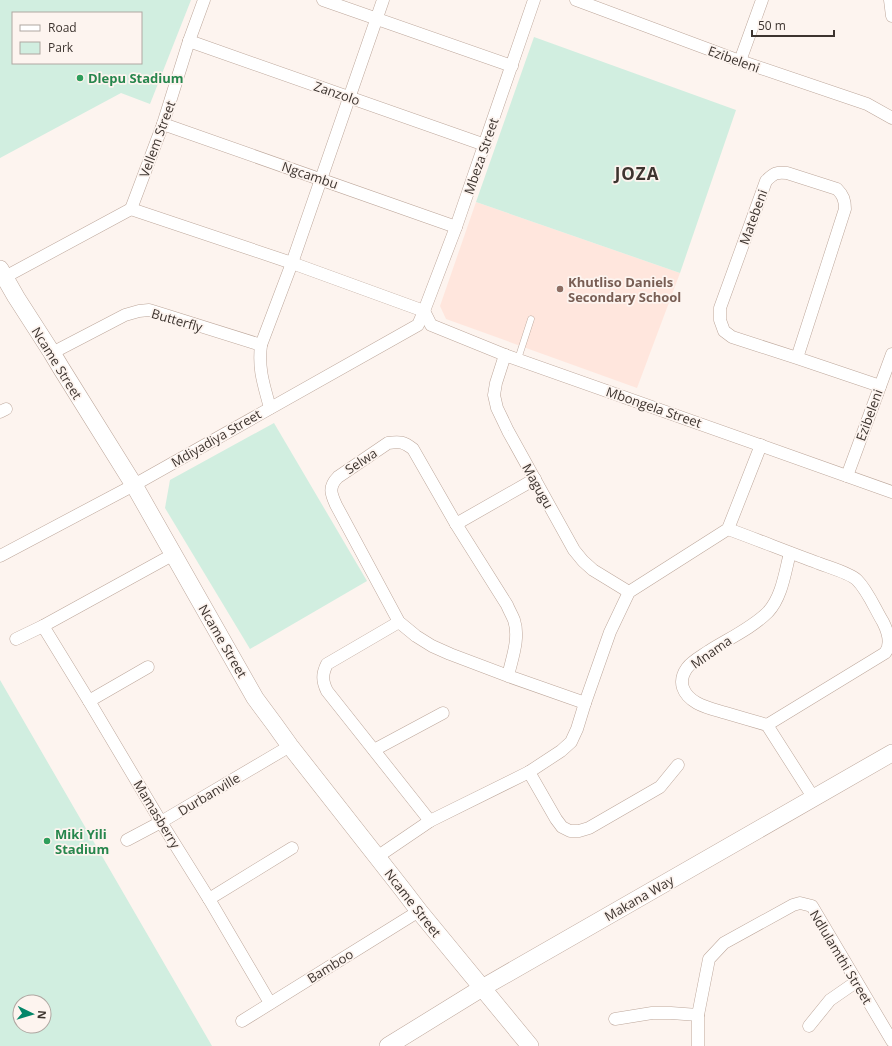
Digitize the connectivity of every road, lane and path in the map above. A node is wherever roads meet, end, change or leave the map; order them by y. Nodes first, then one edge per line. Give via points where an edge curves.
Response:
1 (204, 0) edge
2 (323, 0) edge
3 (383, 0) edge
4 (534, 0) edge
5 (576, 0) edge
6 (762, 0) edge
7 (890, 0) edge
8 (892, 16) edge
9 (377, 18) junction
10 (189, 42) junction
11 (740, 61) junction
12 (512, 66) junction
13 (349, 97) junction
14 (892, 118) edge
15 (163, 124) junction
16 (485, 145) junction
17 (320, 179) junction
18 (131, 209) junction
19 (456, 226) junction
20 (292, 263) junction
21 (2, 273) edge
22 (424, 311) junction
23 (531, 319) dead end
24 (261, 345) junction
25 (52, 353) junction
26 (892, 354) edge
27 (505, 355) junction
28 (797, 358) junction
29 (518, 359) junction
30 (880, 386) junction
31 (270, 408) junction
32 (761, 445) junction
33 (847, 476) junction
34 (535, 479) junction
35 (134, 485) junction
36 (892, 492) edge
37 (456, 524) junction
38 (728, 529) junction
39 (790, 553) junction
40 (1, 554) edge
41 (174, 554) junction
42 (629, 592) junction
43 (399, 622) junction
44 (43, 626) junction
45 (16, 639) dead end
46 (148, 667) dead end
47 (508, 676) junction
48 (90, 701) junction
49 (585, 703) junction
50 (443, 713) dead end
51 (767, 725) junction
52 (290, 746) junction
53 (374, 750) junction
54 (892, 753) edge
55 (678, 765) dead end
56 (529, 772) junction
57 (813, 797) junction
58 (162, 822) junction
59 (430, 822) junction
60 (127, 840) dead end
61 (292, 848) dead end
62 (377, 857) junction
63 (209, 899) junction
64 (419, 911) junction
65 (856, 982) junction
66 (482, 988) junction
67 (270, 1003) junction
68 (698, 1015) junction
69 (615, 1019) dead end
70 (242, 1021) dead end
71 (809, 1026) dead end
72 (892, 1041) edge
73 (388, 1046) edge
74 (530, 1046) edge
75 (698, 1046) edge

1 - 10 street, Vellem Street
2 - 9 street
3 - 9 street
4 - 12 street, Mbeza Street
5 - 11 street, Ezibeleni
6 - 11 street
7 - 8 street
9 - 12 street
9 - 13 street
10 - 13 street, Zanzolo
10 - 15 street, Vellem Street
11 - 14 street, Ezibeleni via 867,104
12 - 16 street, Mbeza Street
13 - 16 street, Zanzolo
13 - 17 street
15 - 17 street, Ngcambu
15 - 18 street, Vellem Street
16 - 19 street, Mbeza Street
17 - 19 street, Ngcambu
17 - 20 street
18 - 20 street
18 - 21 street
19 - 22 street, Mbeza Street
20 - 22 street
20 - 24 street
21 - 25 street, Ncame Street
22 - 27 street, Mbongela Street via 431,325
22 - 31 street, Mdiyadiya Street via 418,325
23 - 29 lane
24 - 25 street, Butterfly via 149,310 139,310 125,314
24 - 31 street via 259,360
25 - 35 street, Ncame Street
26 - 30 street, Ezibeleni
27 - 29 street, Mbongela Street
27 - 34 street, Magugu via 494,395 497,408
28 - 28 street, Matebeni via 732,337 724,331 720,320 720,308 766,181 778,172 837,188 845,201 845,209
28 - 30 street, Matebeni
29 - 32 street, Mbongela Street
30 - 33 street, Ezibeleni
31 - 35 street, Mdiyadiya Street
32 - 33 street, Mbongela Street
32 - 38 street
33 - 36 street, Mbongela Street
34 - 37 street
34 - 42 street, Magugu via 574,550 583,561
35 - 40 street, Mdiyadiya Street
35 - 41 street, Ncame Street
37 - 43 street, Selwa via 413,449 405,443 388,443 333,482 331,489 336,505
37 - 47 street, Selwa via 514,619 516,643
38 - 39 street
38 - 42 street
39 - 51 street, Mnama via 781,587 768,611 688,667 682,679 684,690 699,704
39 - 51 street via 856,579 884,625 889,636 889,645 885,653
41 - 44 street
41 - 52 street, Ncame Street via 256,698
42 - 49 street via 610,632
43 - 47 street, Selwa via 432,646
43 - 53 street via 327,664 324,670 323,682 327,691
44 - 45 street
44 - 48 street, Mamasberry
46 - 48 street
47 - 49 street, Selwa
48 - 58 street, Mamasberry
49 - 56 street via 571,742
50 - 53 street
51 - 57 street
52 - 58 street, Durbanville
52 - 62 street, Ncame Street
53 - 59 street
54 - 57 street, Makana Way
55 - 56 street via 660,787 589,828 579,831 570,831 562,827
56 - 59 street
57 - 66 street, Makana Way
58 - 60 street, Durbanville
58 - 63 street, Mamasberry
59 - 62 street
61 - 63 street
62 - 64 street, Ncame Street
63 - 67 street, Mamasberry
64 - 66 street, Ncame Street
64 - 67 street, Bamboo
65 - 68 street, Ndlulamthi Street via 812,906 800,903 724,943 715,952 709,959
65 - 71 street via 830,1000
65 - 72 street, Ndlulamthi Street
66 - 73 street, Makana Way
66 - 74 street, Ncame Street
67 - 70 street, Bamboo
68 - 69 street via 652,1013
68 - 75 street, Ndlulamthi Street

